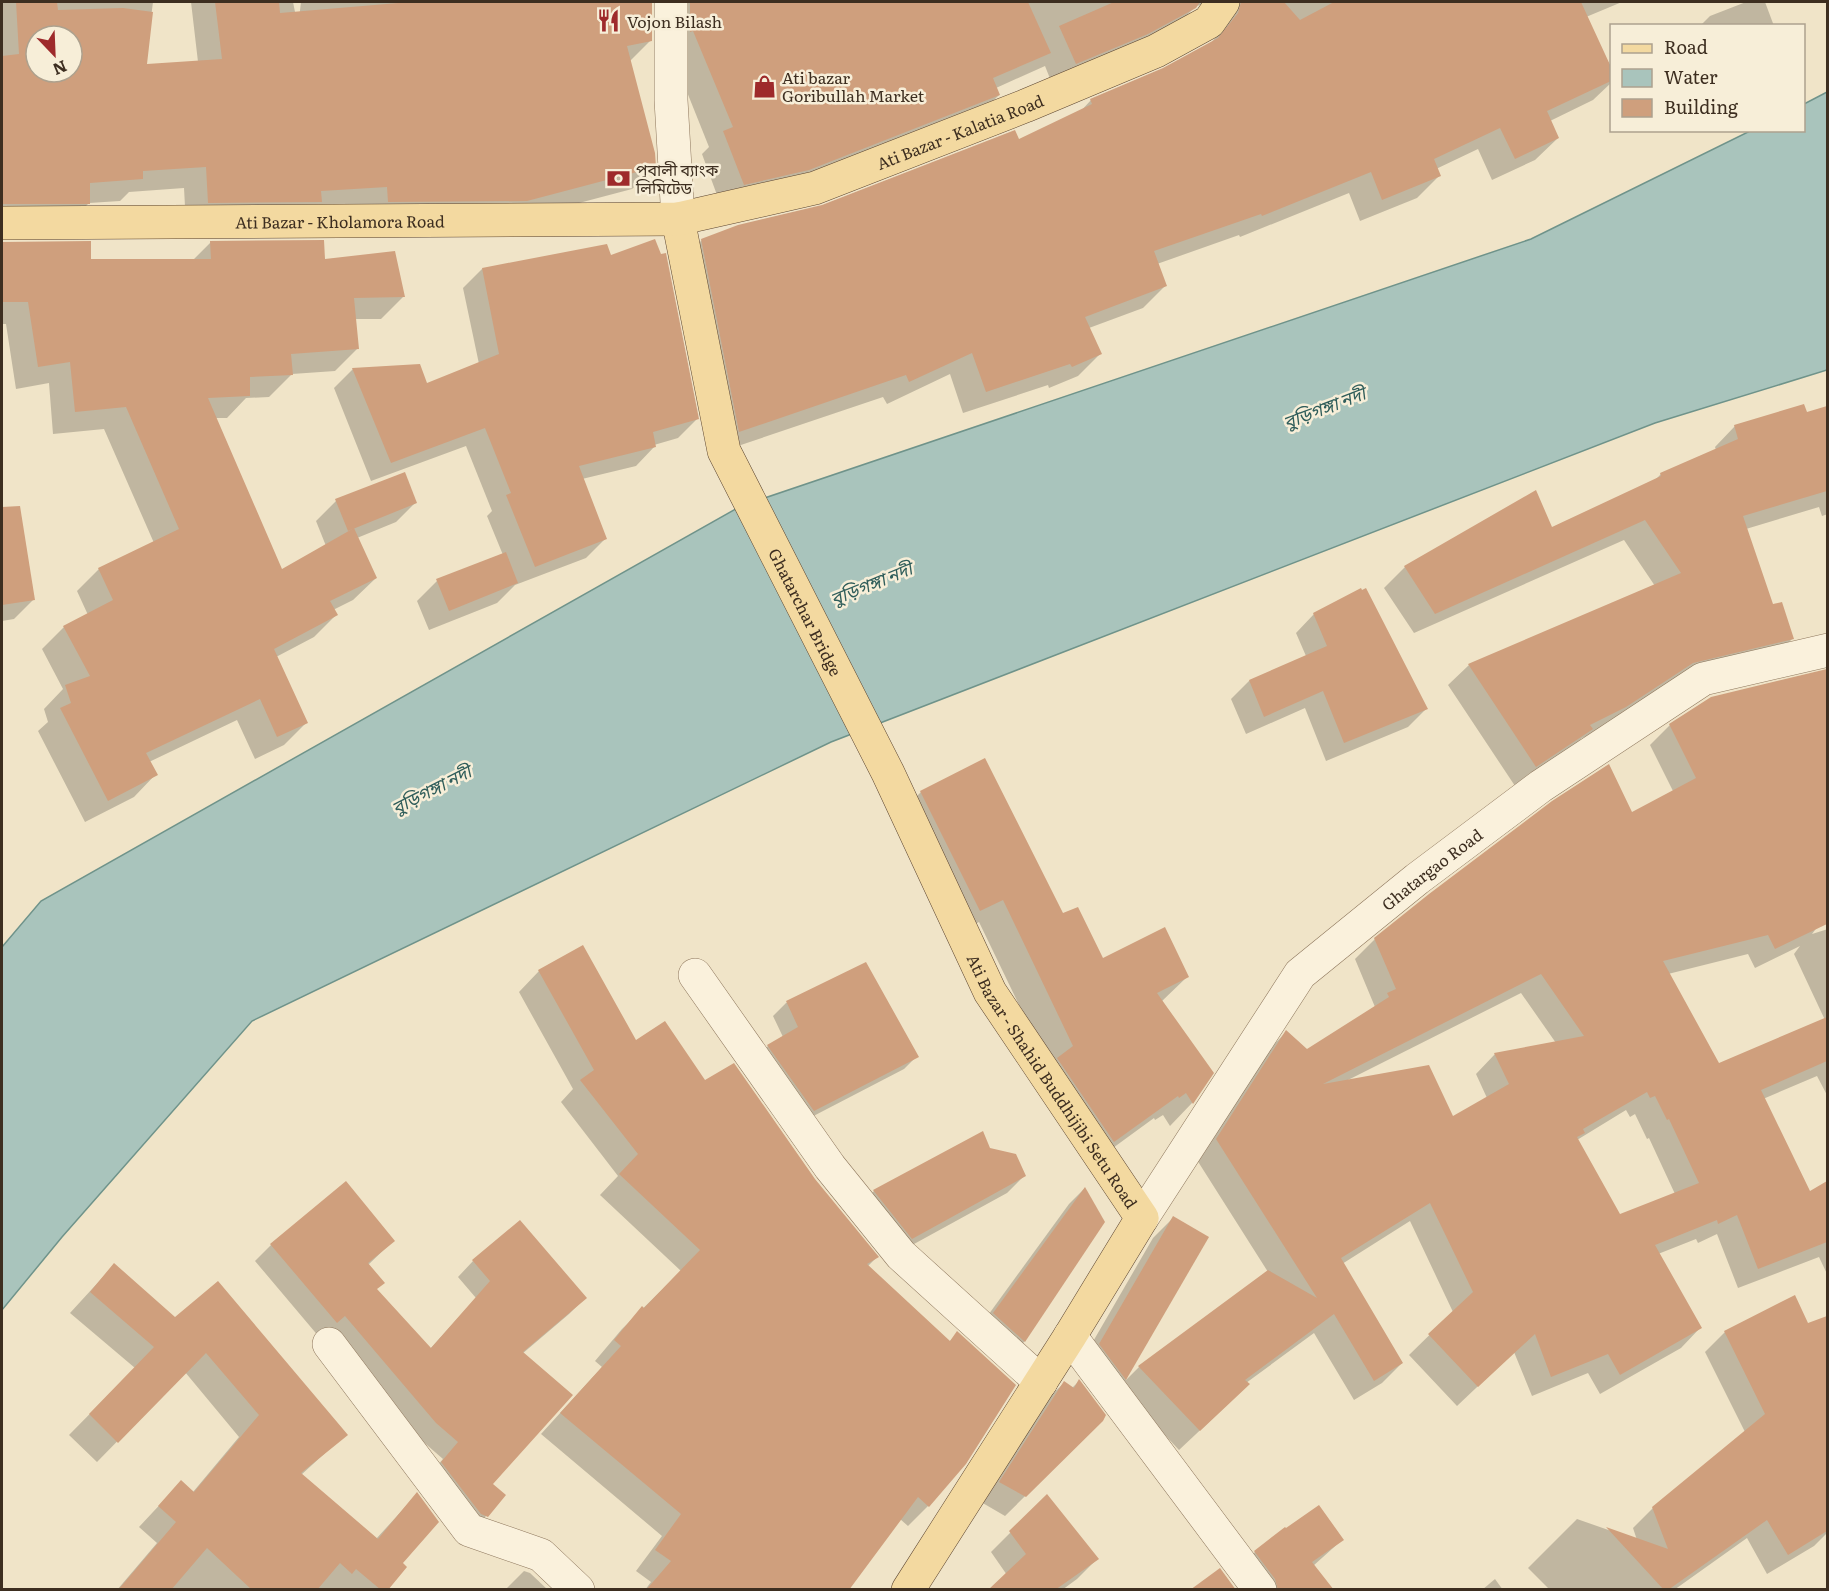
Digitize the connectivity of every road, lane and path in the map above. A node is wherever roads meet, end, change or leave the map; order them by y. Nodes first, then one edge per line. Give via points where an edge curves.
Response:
1 (670, 2) edge
2 (1222, 2) edge
3 (678, 219) junction
4 (2, 224) edge
5 (1827, 650) edge
6 (888, 773) joint
7 (695, 975) dead end
8 (1142, 1218) junction
9 (1070, 1335) junction
10 (329, 1344) dead end
11 (1041, 1382) junction
12 (578, 1590) edge
13 (908, 1590) edge
14 (1260, 1590) edge

1 - 3 street
2 - 3 main road, Ati Bazar - Kalatia Road via 1209,22 1156,51 1025,106 815,188
3 - 4 main road, Ati Bazar - Kholamora Road
3 - 6 main road, Ghatarchar Bridge via 724,451
5 - 8 street, Ghatargao Road via 1703,679 1541,786 1300,974
6 - 8 main road, Ati Bazar - Shahid Buddhijibi Setu Road via 990,992
7 - 11 street via 830,1167 901,1255
8 - 9 main road, Ati Bazar - Shahid Buddhijibi Setu Road
9 - 11 main road, Ati Bazar - Shahid Buddhijibi Setu Road
9 - 14 street
10 - 12 street via 469,1530 541,1555
11 - 13 main road, Ati Bazar - Shahid Buddhijibi Setu Road

